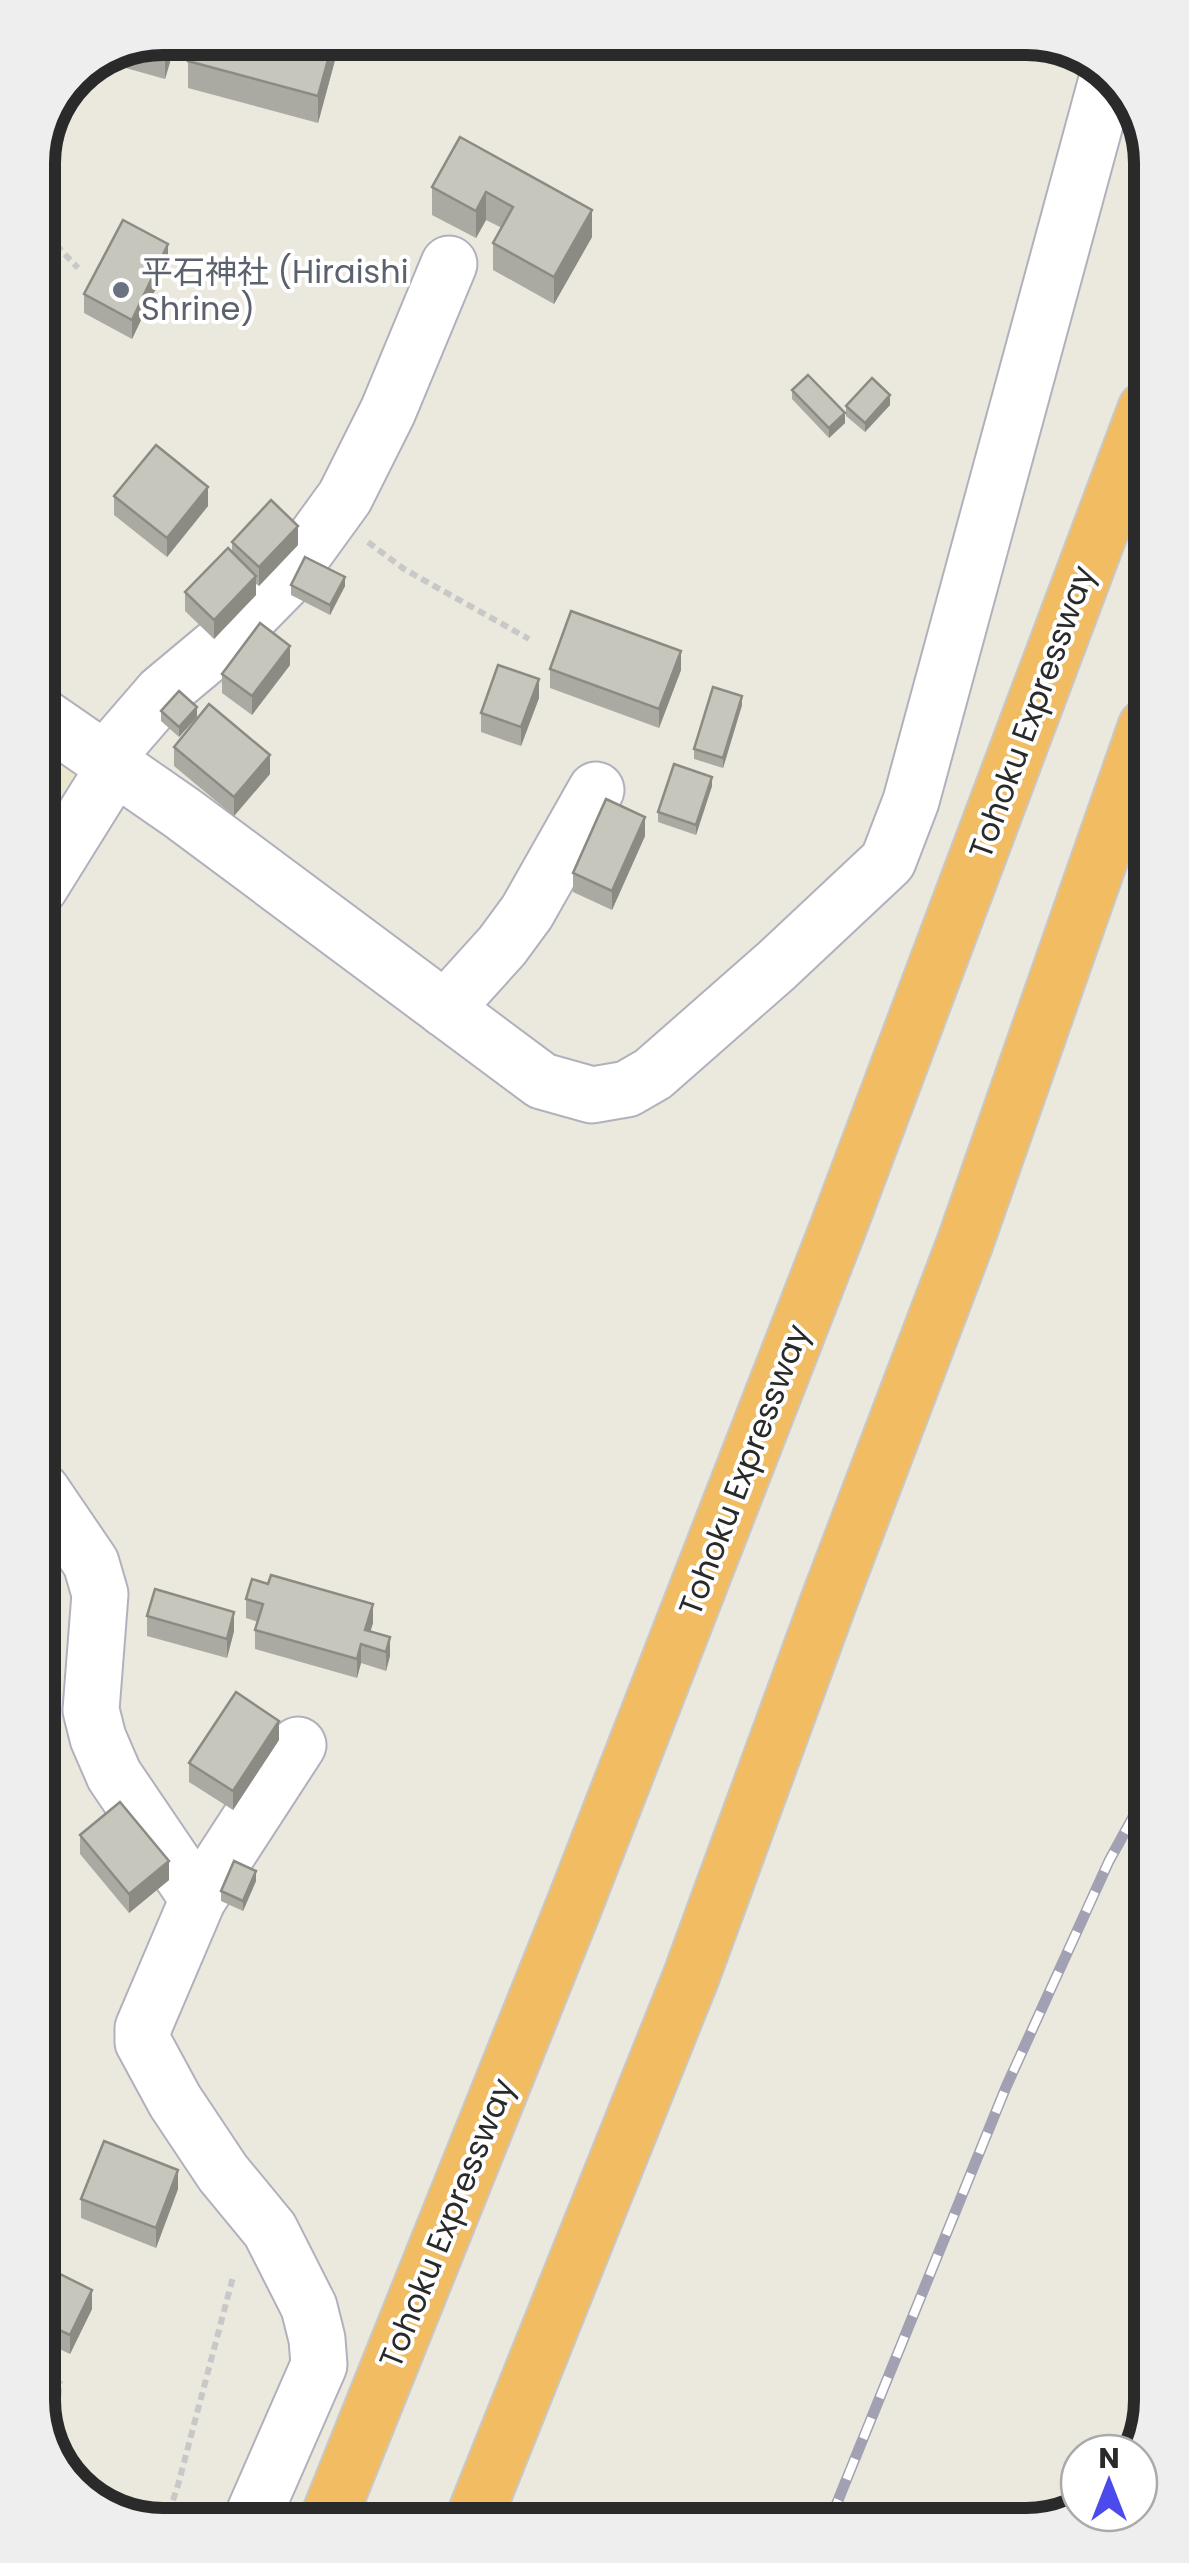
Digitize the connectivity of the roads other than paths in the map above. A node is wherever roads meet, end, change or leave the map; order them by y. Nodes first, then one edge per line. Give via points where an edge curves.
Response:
1 (1104, 90) edge
2 (449, 264) dead end
3 (1134, 441) edge
4 (55, 725) edge
5 (1134, 761) edge
6 (109, 764) junction
7 (596, 790) dead end
8 (55, 861) edge
9 (446, 1009) junction
10 (55, 1511) edge
11 (298, 1745) dead end
12 (198, 1899) junction
13 (257, 2508) edge
14 (332, 2508) edge
15 (478, 2508) edge

1 - 9 street via 911,802 888,861 653,1074 627,1090 592,1094 542,1081
2 - 6 street via 345,497 284,582 162,693
3 - 14 highway, Tohoku Expressway via 831,1246
4 - 6 street
5 - 15 highway via 965,1243 692,1976
6 - 8 street
6 - 9 street
7 - 9 street via 528,912
10 - 12 street via 91,1563 100,1594 91,1710 98,1738 114,1774
11 - 12 street
12 - 13 street via 142,2042 214,2159 270,2230 310,2307 318,2352 319,2365

